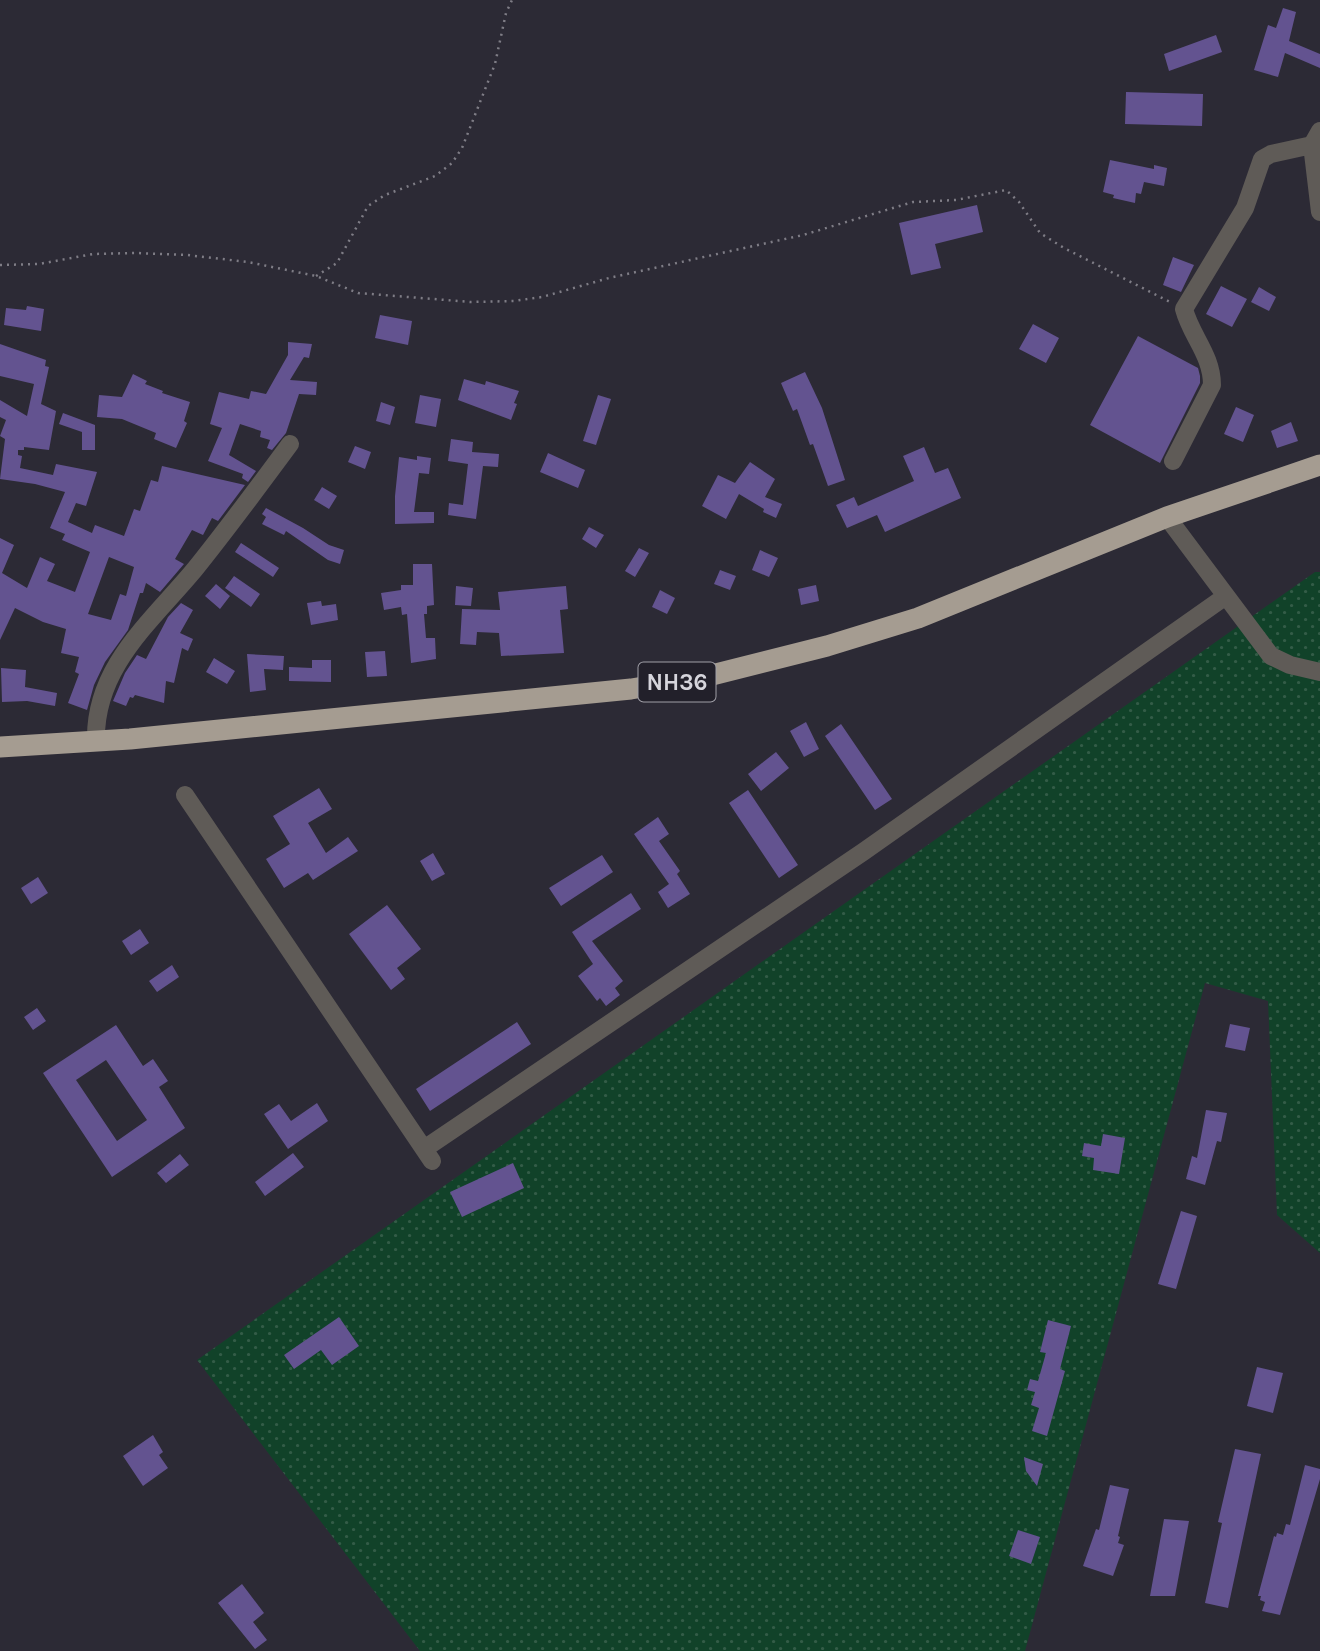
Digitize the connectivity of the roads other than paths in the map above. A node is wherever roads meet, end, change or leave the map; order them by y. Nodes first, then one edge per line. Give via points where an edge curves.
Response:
1 (1316, 138) edge
2 (1320, 212) edge
3 (290, 444) dead end
4 (1172, 461) dead end
5 (1320, 465) edge
6 (1167, 517) junction
7 (1226, 596) junction
8 (1320, 672) edge
9 (96, 741) junction
10 (0, 747) edge
11 (185, 795) dead end

1 - 2 street
1 - 4 street via 1262,159 1245,208 1184,309 1207,356 1212,385
3 - 9 street via 195,569 121,655 96,717
5 - 6 highway, NH36
6 - 7 street
6 - 9 highway, NH36 via 918,618 704,677 631,689
7 - 8 street via 1270,656
7 - 11 street via 428,1155
9 - 10 highway, NH36

